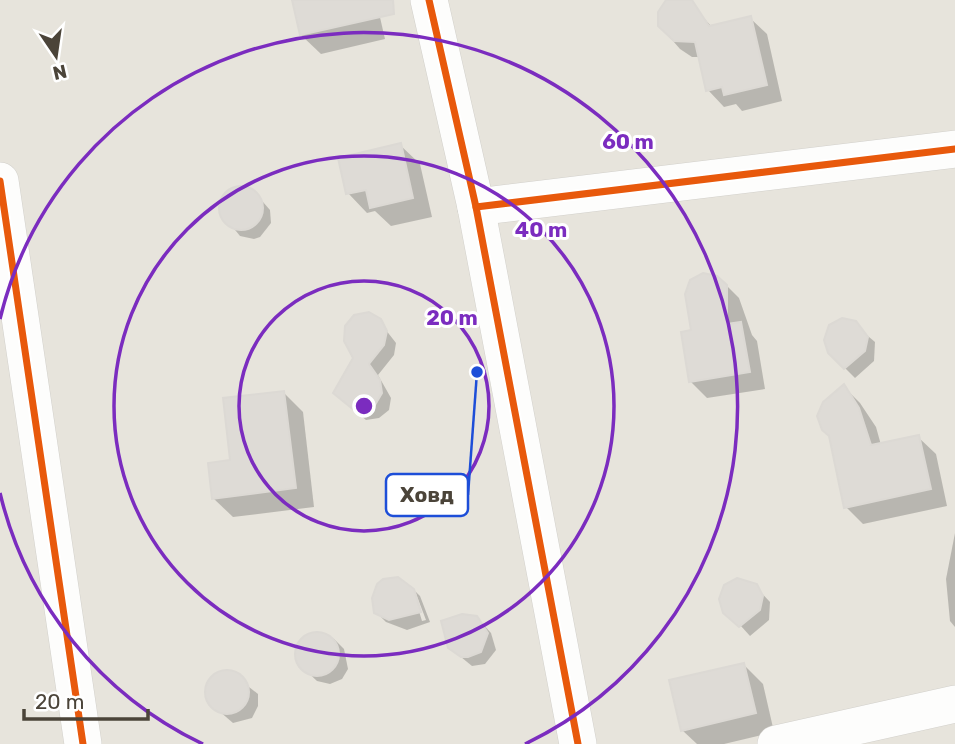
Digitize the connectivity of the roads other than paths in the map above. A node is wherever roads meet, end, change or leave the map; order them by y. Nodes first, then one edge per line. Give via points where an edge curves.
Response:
1 (429, 0) edge
2 (955, 149) edge
3 (0, 181) edge
4 (476, 207) junction
5 (955, 704) edge
6 (83, 744) edge
7 (578, 744) edge
8 (776, 744) edge

1 - 4 street
2 - 4 street
3 - 6 street
4 - 7 street
5 - 8 street

